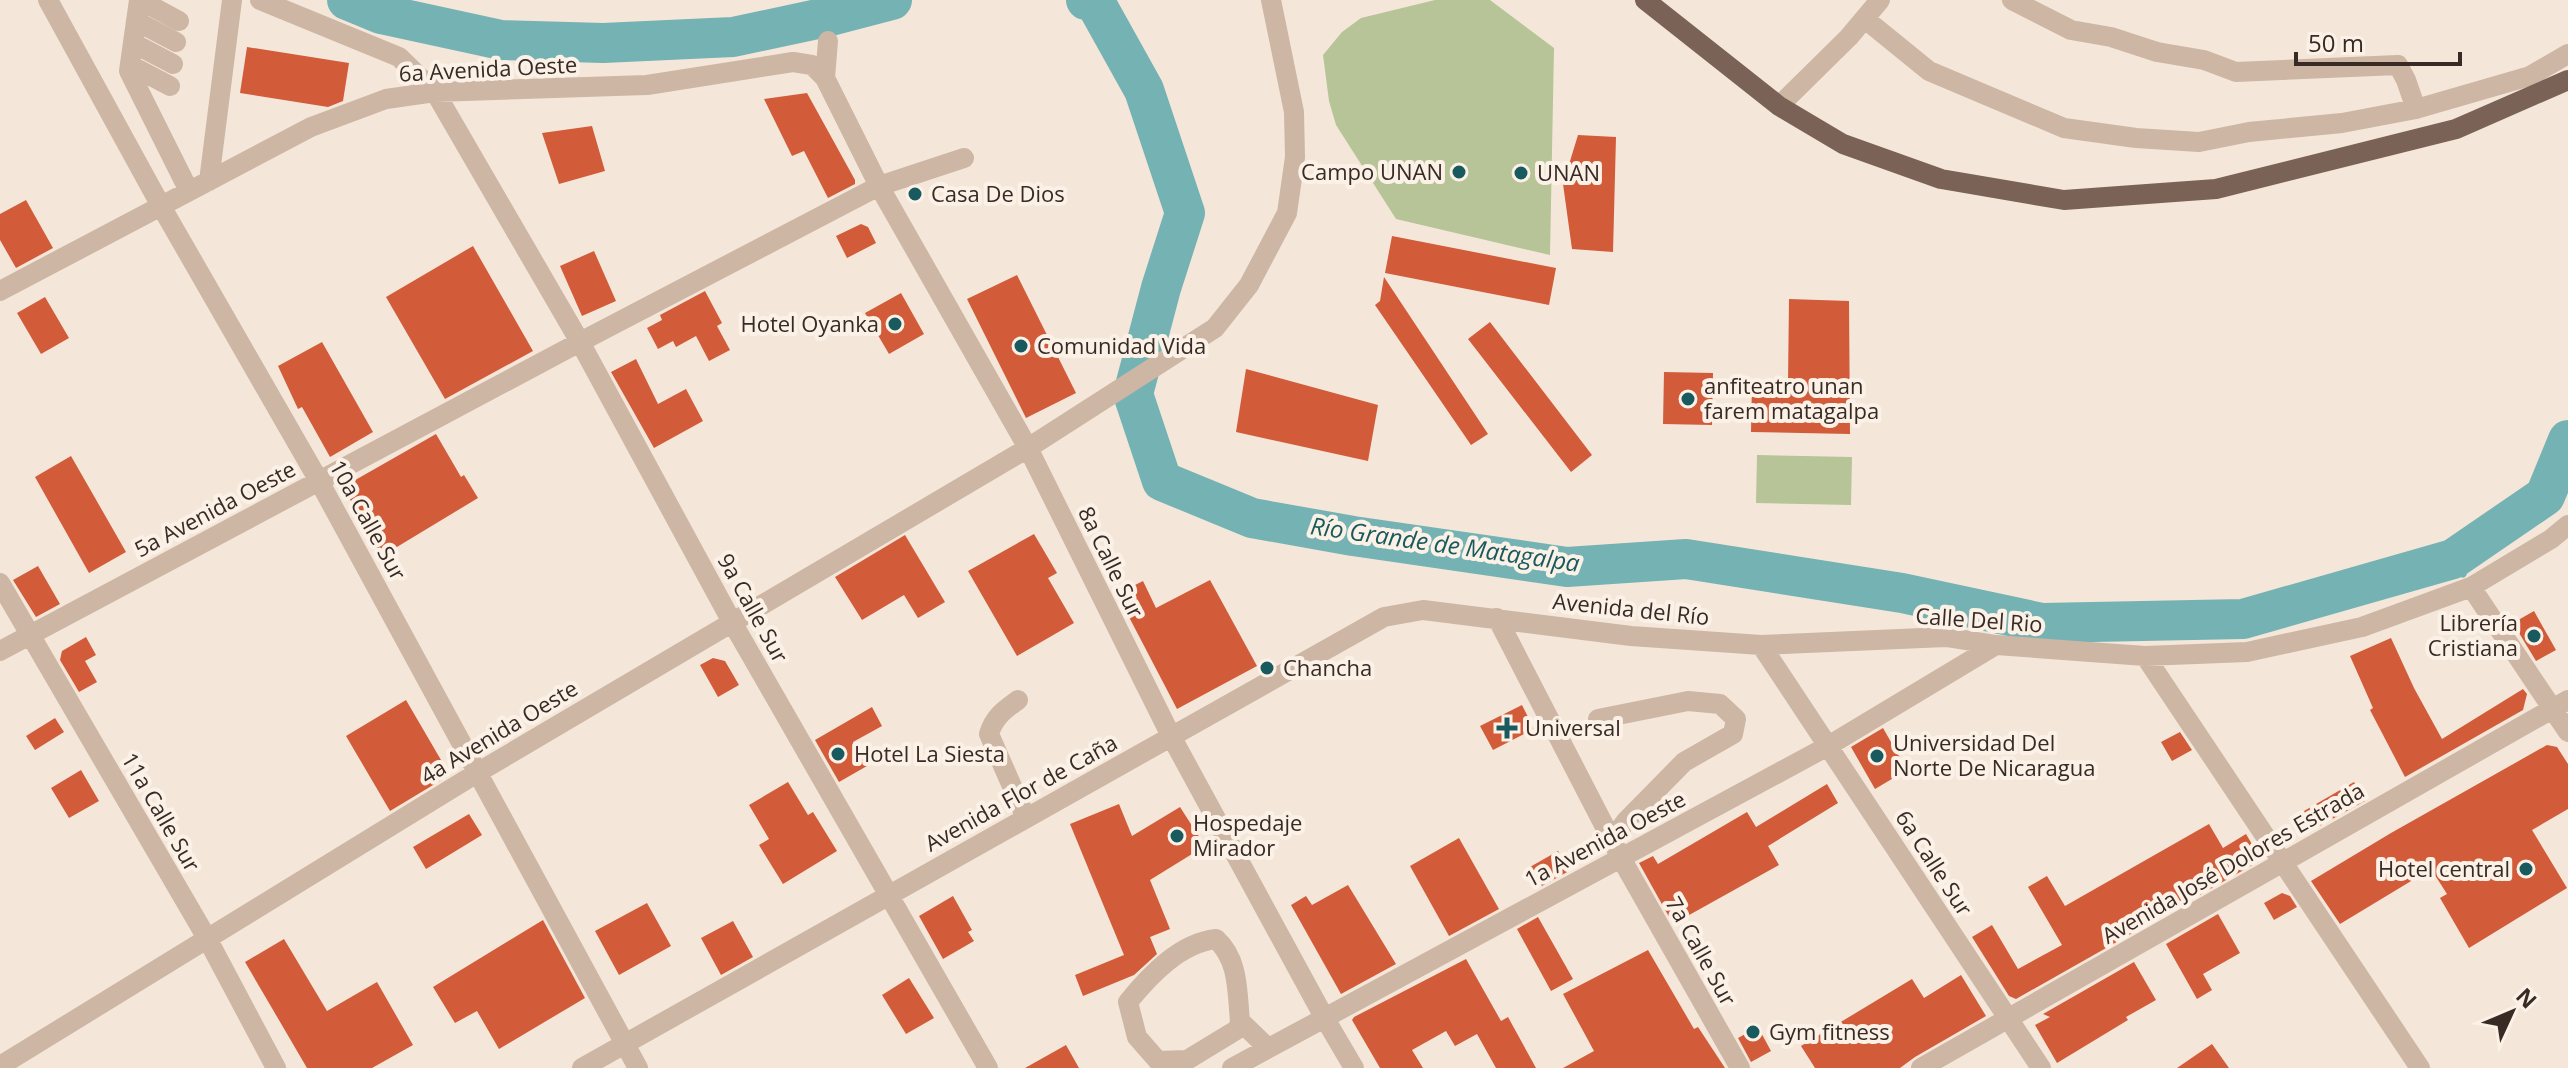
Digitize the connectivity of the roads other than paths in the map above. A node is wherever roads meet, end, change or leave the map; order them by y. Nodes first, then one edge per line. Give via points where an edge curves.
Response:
1 (48, 0) edge
2 (232, 0) edge
3 (260, 0) edge
4 (1271, 0) edge
5 (1645, 0) edge
6 (1880, 0) edge
7 (2012, 0) edge
8 (1865, 19) junction
9 (135, 28) edge
10 (828, 41) dead end
11 (174, 42) edge
12 (2568, 54) edge
13 (825, 78) junction
14 (2568, 80) edge
15 (435, 92) junction
16 (1779, 106) junction
17 (2416, 109) junction
18 (964, 158) dead end
19 (209, 181) junction
20 (879, 186) junction
21 (189, 191) junction
22 (161, 206) junction
23 (0, 291) edge
24 (580, 342) junction
25 (1028, 448) junction
26 (319, 481) junction
27 (2568, 525) edge
28 (0, 583) edge
29 (2471, 587) junction
30 (1497, 618) junction
31 (732, 622) junction
32 (31, 635) junction
33 (1761, 645) junction
34 (1996, 645) junction
35 (0, 651) edge
36 (2145, 656) junction
37 (1018, 700) dead end
38 (2560, 704) edge
39 (1598, 719) dead end
40 (2568, 732) edge
41 (1171, 736) junction
42 (1828, 746) junction
43 (477, 773) junction
44 (1026, 818) junction
45 (1617, 849) junction
46 (2281, 864) junction
47 (888, 896) junction
48 (208, 940) junction
49 (1324, 1017) junction
50 (2008, 1018) junction
51 (1240, 1021) junction
52 (624, 1044) junction
53 (1268, 1048) junction
54 (0, 1066) edge
55 (276, 1068) edge
56 (582, 1068) edge
57 (638, 1068) edge
58 (988, 1068) edge
59 (1232, 1068) edge
60 (1354, 1068) edge
61 (1740, 1068) edge
62 (1921, 1068) edge
63 (2041, 1068) edge
64 (2420, 1068) edge

1 - 22 street, 10a Calle Sur
2 - 19 street
3 - 15 street, 9a Calle Sur via 399,57
4 - 25 street, 4a Avenida Oeste via 1294,112 1295,157 1287,213 1249,285 1215,328
5 - 16 main road
6 - 8 street
7 - 17 street via 2071,30 2236,72 2398,65
8 - 16 street
8 - 17 street via 1929,71 2064,128 2199,142
9 - 11 street
9 - 11 street
9 - 11 street
9 - 21 street via 129,71
10 - 13 street
12 - 17 street via 2530,76
13 - 15 street, 6a Avenida Oeste via 812,65 793,62 647,85
13 - 20 street, 8a Calle Sur
14 - 16 main road via 2456,129 2216,189 2064,200 1941,179 1843,144
15 - 19 street, 6a Avenida Oeste via 386,99 311,127
15 - 24 street, 9a Calle Sur
18 - 20 street, 5a Avenida Oeste
19 - 21 street, 6a Avenida Oeste
20 - 24 street, 5a Avenida Oeste
20 - 25 street, 8a Calle Sur
21 - 22 street, 6a Avenida Oeste
22 - 23 street, 6a Avenida Oeste
22 - 26 street, 10a Calle Sur
24 - 26 street, 5a Avenida Oeste
24 - 31 street, 9a Calle Sur
25 - 31 street, 4a Avenida Oeste
25 - 41 street, 8a Calle Sur
26 - 32 street, 5a Avenida Oeste
26 - 43 street, 10a Calle Sur
27 - 29 street
28 - 32 street, 11a Calle Sur
29 - 36 street via 2362,627 2247,652
29 - 38 street
30 - 33 street, Avenida del Río via 1631,636
30 - 41 street, Avenida Flor de Caña via 1423,610 1384,617
30 - 45 street, 7a Calle Sur
31 - 43 street, 4a Avenida Oeste
31 - 47 street, 9a Calle Sur
32 - 35 street, 5a Avenida Oeste
32 - 48 street, 11a Calle Sur
33 - 34 street, Calle Del Rio via 1946,637
33 - 42 street, 6a Calle Sur
34 - 36 street, Calle Del Rio
34 - 42 street, 1a Avenida Oeste
36 - 46 street
37 - 44 street via 992,722 989,734
38 - 40 street
38 - 46 street, Avenida José Dolores Estrada
39 - 45 street via 1688,701 1720,704 1736,719 1733,734 1684,762 1626,821
41 - 44 street, Avenida Flor de Caña
41 - 49 street, 8a Calle Sur
42 - 45 street, 1a Avenida Oeste
42 - 50 street, 6a Calle Sur
43 - 48 street, 4a Avenida Oeste
43 - 52 street, 10a Calle Sur
44 - 47 street, Avenida Flor de Caña
45 - 49 street, 1a Avenida Oeste
45 - 61 street, 7a Calle Sur
46 - 50 street, Avenida José Dolores Estrada
46 - 64 street
47 - 52 street, Avenida Flor de Caña
47 - 58 street, 9a Calle Sur
48 - 54 street, 4a Avenida Oeste
48 - 55 street, 11a Calle Sur
49 - 53 street, 1a Avenida Oeste
49 - 60 street, 8a Calle Sur
50 - 62 street, Avenida José Dolores Estrada
50 - 63 street, 6a Calle Sur
51 - 51 street via 1238,1029 1187,1060 1158,1061 1137,1037 1128,1002 1150,975 1198,941 1216,939 1229,951 1235,969
51 - 53 street
52 - 56 street, Avenida Flor de Caña
52 - 57 street, 10a Calle Sur
53 - 59 street, 1a Avenida Oeste

